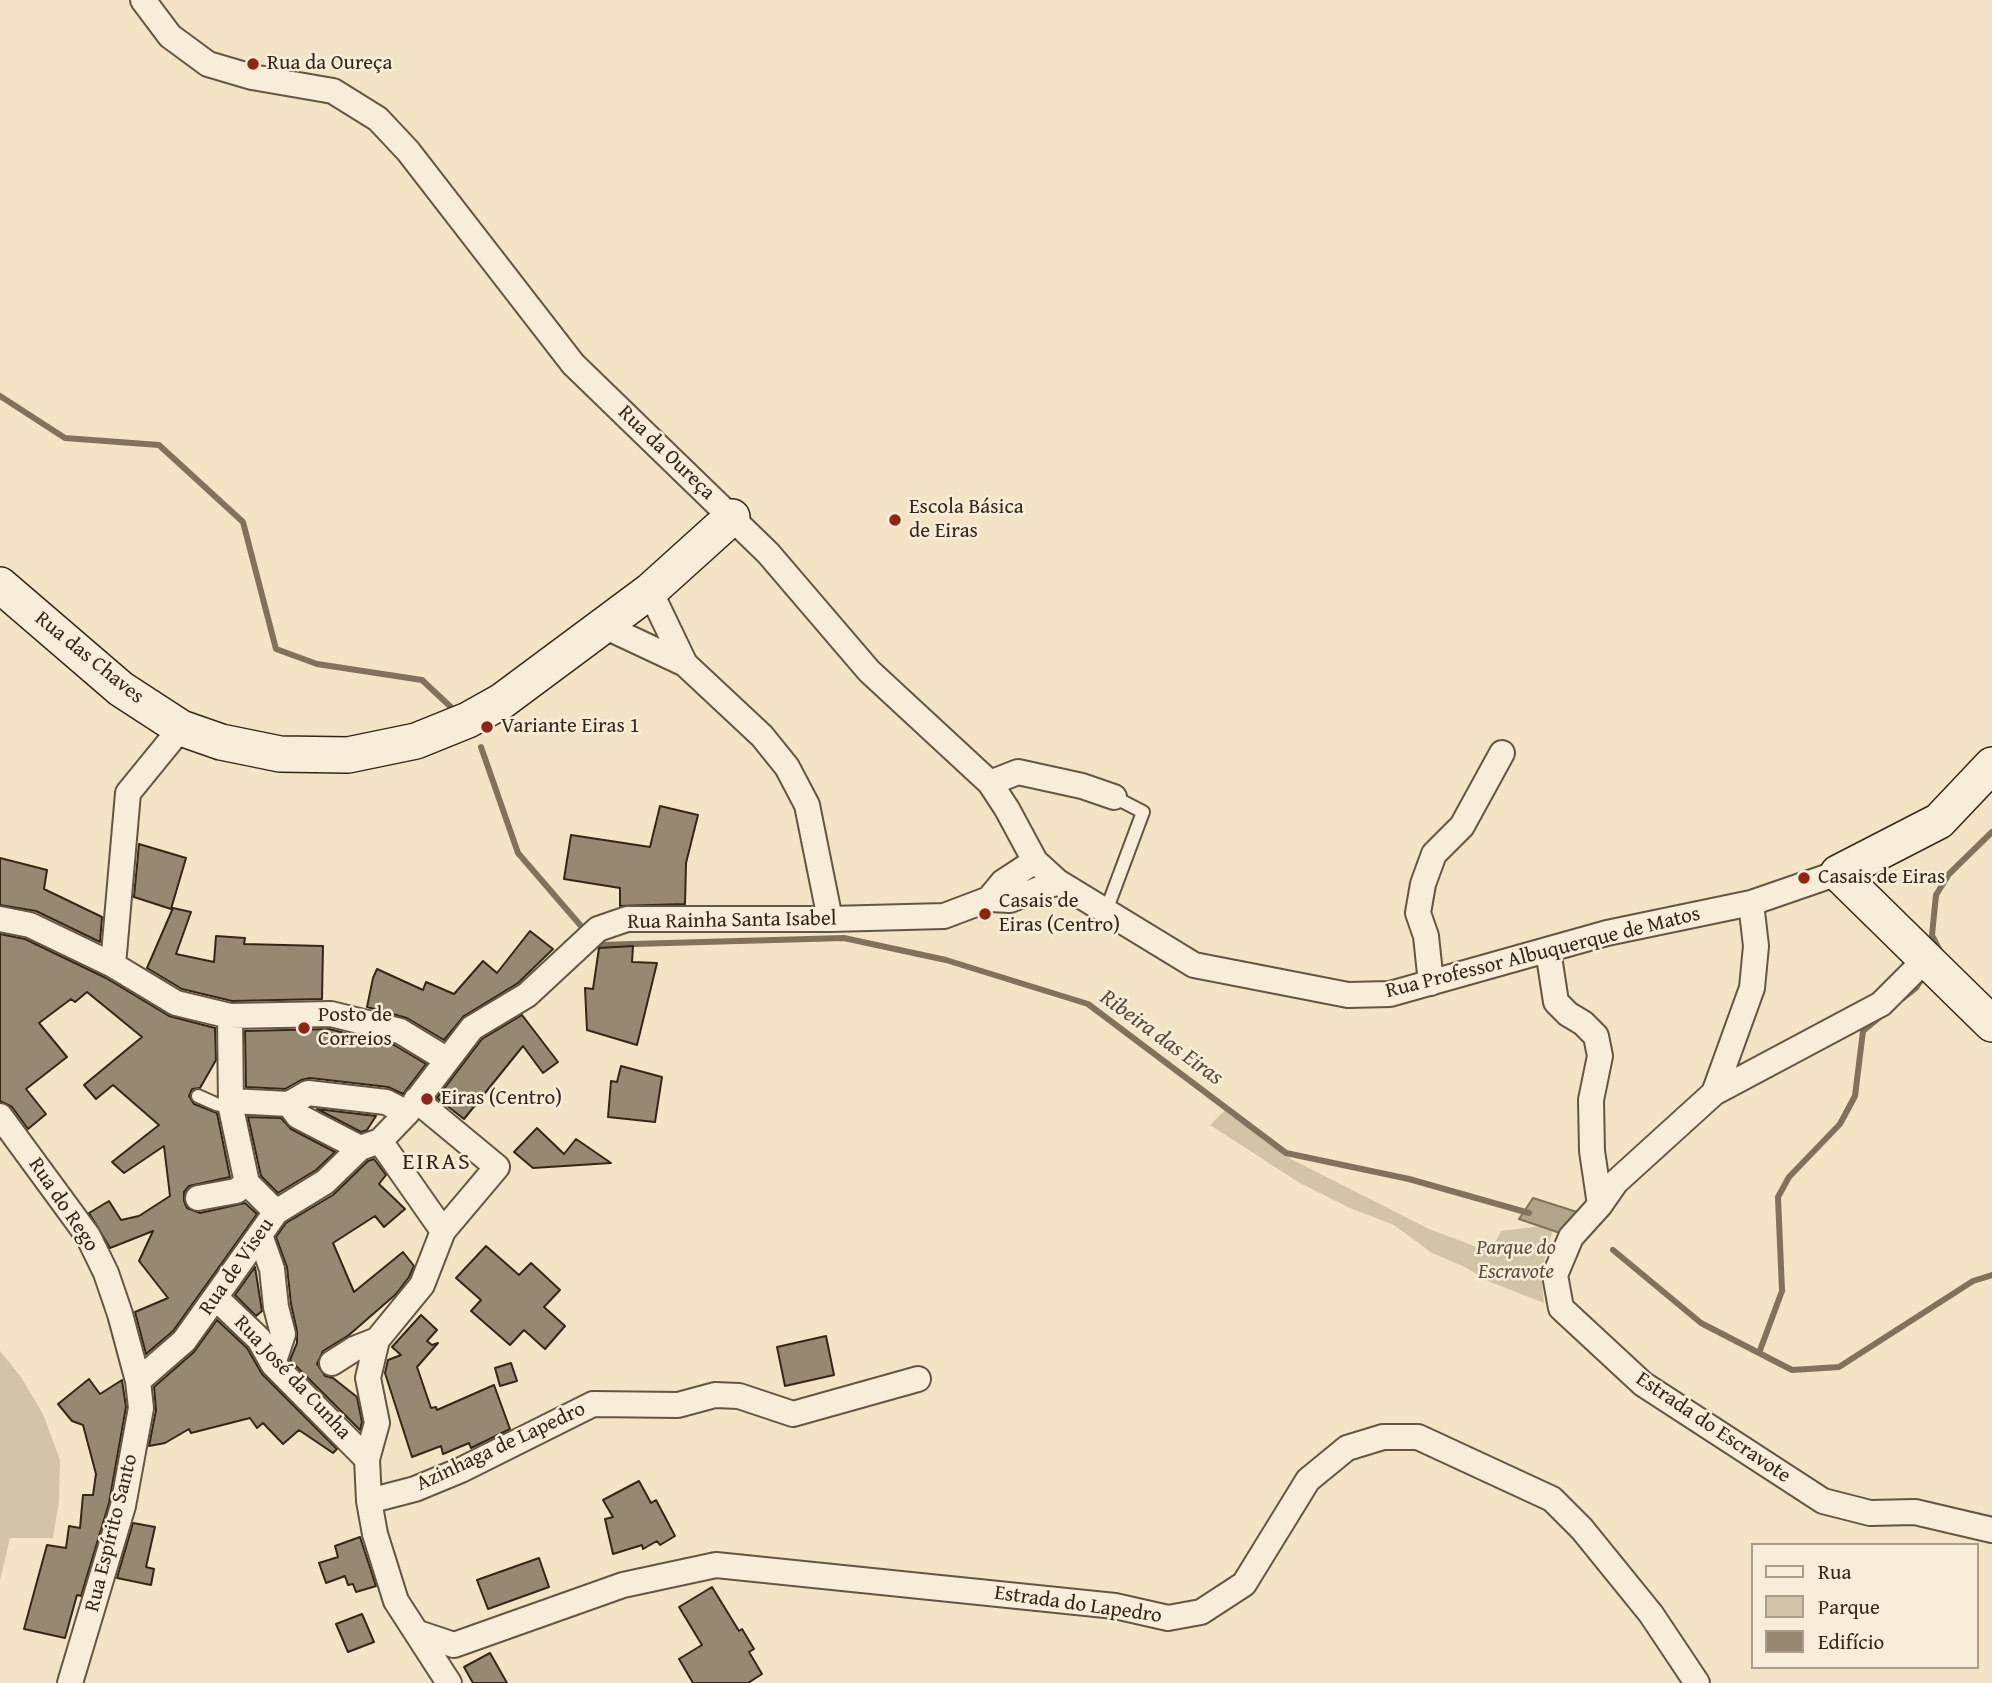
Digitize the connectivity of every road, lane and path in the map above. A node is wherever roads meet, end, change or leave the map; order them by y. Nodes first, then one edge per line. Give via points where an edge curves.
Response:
1 (143, 0) edge
2 (732, 517) junction
3 (0, 584) edge
4 (650, 591) junction
5 (604, 626) junction
6 (685, 663) junction
7 (181, 728) junction
8 (1502, 753) dead end
9 (1992, 765) edge
10 (990, 783) junction
11 (1114, 797) joint
12 (1035, 861) junction
13 (1838, 873) junction
14 (1058, 882) junction
15 (989, 899) junction
16 (1751, 902) junction
17 (1106, 911) junction
18 (0, 919) edge
19 (830, 919) junction
20 (1548, 950) junction
21 (1925, 960) junction
22 (113, 965) junction
23 (1431, 983) junction
24 (230, 1016) junction
25 (1992, 1024) edge
26 (446, 1059) junction
27 (1714, 1093) junction
28 (198, 1096) dead end
29 (231, 1104) junction
30 (289, 1104) junction
31 (411, 1106) junction
32 (0, 1116) edge
33 (370, 1145) junction
34 (247, 1183) junction
35 (198, 1198) dead end
36 (1600, 1205) junction
37 (276, 1212) junction
38 (443, 1231) junction
39 (260, 1235) junction
40 (216, 1298) junction
41 (377, 1340) junction
42 (332, 1363) dead end
43 (273, 1364) junction
44 (918, 1379) dead end
45 (138, 1381) junction
46 (367, 1459) junction
47 (369, 1501) junction
48 (1992, 1530) edge
49 (418, 1633) junction
50 (79, 1676) edge
51 (449, 1683) edge
52 (1697, 1683) edge

1 - 2 street, Rua da Oureça via 170,36 208,64 251,77 333,91 378,119 408,151 573,364
2 - 4 street, Rua das Chaves
2 - 10 street, Rua da Oureça via 869,671
3 - 7 street, Rua das Chaves via 121,689
4 - 5 street, Rua das Chaves
4 - 6 street
5 - 6 street
5 - 7 street, Rua das Chaves via 502,701 416,741 348,755 280,754
6 - 19 street via 787,766 807,805
7 - 22 street via 128,793
8 - 23 street via 1462,826 1433,854 1423,884 1418,913 1426,936
9 - 13 street via 1939,821
10 - 11 street via 1018,772
10 - 12 street, Rua da Oureça
11 - 17 lane via 1143,812
12 - 14 street, Rua Professor Albuquerque de Matos
12 - 15 street via 1003,882
13 - 16 street, Rua Professor Albuquerque de Matos
13 - 21 street
14 - 15 street via 1010,900
14 - 17 street, Rua Professor Albuquerque de Matos
15 - 19 street, Rua Rainha Santa Isabel via 944,916
16 - 20 street, Rua Professor Albuquerque de Matos
16 - 27 street via 1756,946 1752,988
17 - 23 street, Rua Professor Albuquerque de Matos via 1194,965 1348,995 1390,994
18 - 22 street via 30,925
19 - 26 street, Rua Rainha Santa Isabel via 626,919 598,929 527,995 472,1028
20 - 23 street, Rua Professor Albuquerque de Matos
20 - 36 street via 1556,1002 1596,1036 1600,1056 1591,1100 1592,1151
21 - 25 street
21 - 27 street, Estrada do Escravote via 1881,1004
22 - 24 street via 176,1003
24 - 26 street via 331,1014 400,1031
24 - 29 street
26 - 31 street, Rua Rainha Santa Isabel
27 - 36 street, Estrada do Escravote via 1616,1182
28 - 29 lane via 216,1104
29 - 30 street
29 - 34 street
30 - 31 street via 308,1093
30 - 33 street via 298,1116
31 - 33 street, Rua de Viseu
31 - 38 street via 496,1167
32 - 45 street, Rua do Rego via 88,1236 106,1273
33 - 37 street, Rua de Viseu via 325,1182
33 - 38 street
34 - 35 street via 236,1191
34 - 37 street
36 - 48 street, Estrada do Escravote via 1571,1237 1558,1265 1555,1275 1561,1308 1643,1384 1824,1501 1870,1513 1915,1512
37 - 39 street, Rua de Viseu
38 - 41 street via 422,1285
39 - 40 street, Rua de Viseu
39 - 43 street via 272,1269 283,1334
40 - 43 street, Rua José da Cunha via 259,1339
40 - 45 street, Rua de Viseu via 184,1341
41 - 42 street
41 - 46 street via 368,1378 377,1423
43 - 46 street, Rua José da Cunha
44 - 47 street, Azinhaga de Lapedro via 793,1414 739,1395 715,1395 678,1405 593,1404 461,1470
45 - 50 street, Rua Espírito Santo via 141,1408 123,1506
46 - 47 street
47 - 49 street via 396,1601
49 - 51 street
49 - 52 street, Estrada do Lapedro via 454,1645 623,1585 716,1566 1115,1605 1168,1618 1201,1612 1244,1584 1308,1480 1348,1448 1383,1437 1418,1437 1552,1499 1651,1614

